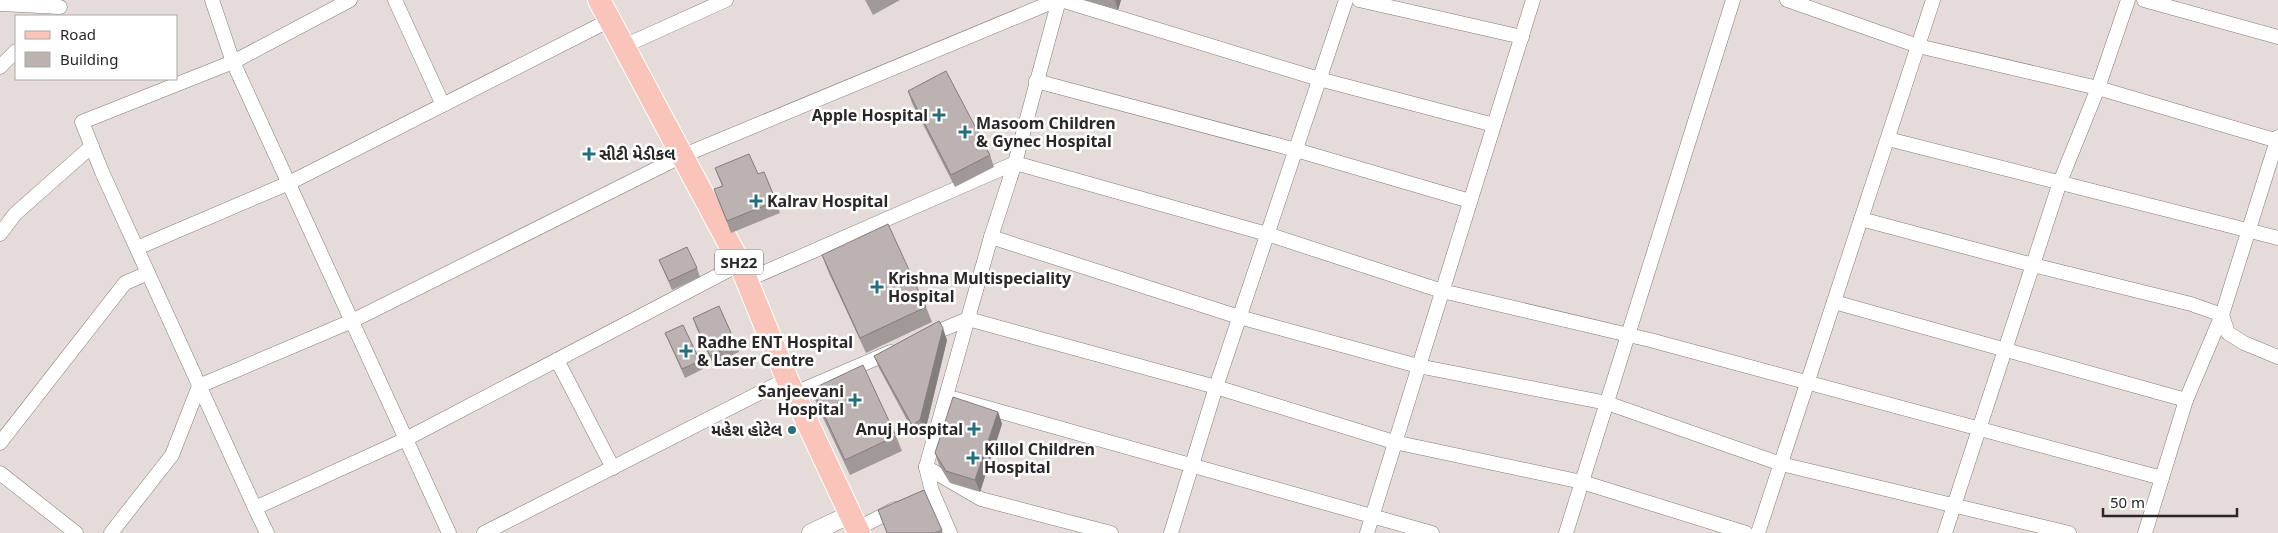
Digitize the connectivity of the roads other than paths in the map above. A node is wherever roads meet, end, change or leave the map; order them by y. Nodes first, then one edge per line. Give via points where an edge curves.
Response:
1 (212, 0) edge
2 (350, 0) edge
3 (394, 0) edge
4 (599, 0) edge
5 (726, 0) edge
6 (1059, 0) edge
7 (1346, 0) edge
8 (1359, 0) edge
9 (1533, 0) edge
10 (1733, 0) edge
11 (1787, 0) edge
12 (1933, 0) edge
13 (2128, 0) edge
14 (2144, 0) edge
15 (0, 4) edge
16 (59, 8) edge
17 (610, 20) junction
18 (1522, 37) junction
19 (2278, 37) edge
20 (624, 46) junction
21 (1918, 46) junction
22 (15, 52) edge
23 (233, 62) junction
24 (0, 67) edge
25 (1319, 79) junction
26 (1036, 81) junction
27 (2098, 88) junction
28 (443, 105) junction
29 (1494, 125) junction
30 (2278, 139) edge
31 (1888, 140) junction
32 (92, 146) junction
33 (1296, 150) junction
34 (682, 156) junction
35 (1015, 163) junction
36 (2060, 182) junction
37 (289, 183) junction
38 (1470, 201) junction
39 (1861, 219) junction
40 (2250, 230) junction
41 (0, 234) edge
42 (1267, 234) junction
43 (991, 237) junction
44 (2278, 238) edge
45 (137, 248) junction
46 (2033, 265) junction
47 (743, 272) junction
48 (148, 273) junction
49 (1442, 291) junction
50 (1834, 302) junction
51 (2222, 315) junction
52 (1239, 317) junction
53 (968, 319) junction
54 (352, 321) junction
55 (1628, 336) junction
56 (2005, 349) junction
57 (2278, 357) edge
58 (557, 360) junction
59 (1418, 366) junction
60 (1808, 382) junction
61 (199, 386) junction
62 (790, 386) junction
63 (1216, 387) junction
64 (947, 397) junction
65 (2186, 400) junction
66 (1607, 403) junction
67 (1979, 428) junction
68 (406, 439) junction
69 (1394, 442) junction
70 (0, 443) edge
71 (1781, 464) junction
72 (1192, 466) junction
73 (926, 467) junction
74 (613, 468) junction
75 (0, 473) edge
76 (2162, 478) junction
77 (1582, 482) junction
78 (907, 504) edge
79 (1954, 506) junction
80 (255, 508) junction
81 (1372, 517) junction
82 (855, 525) edge
83 (262, 530) edge
84 (76, 533) edge
85 (111, 533) edge
86 (449, 533) edge
87 (484, 533) edge
88 (811, 533) edge
89 (950, 533) edge
90 (1111, 533) edge
91 (1171, 533) edge
92 (1367, 533) edge
93 (1432, 533) edge
94 (1566, 533) edge
95 (1746, 533) edge
96 (1758, 533) edge
97 (1945, 533) edge
98 (2069, 533) edge
99 (2145, 533) edge

1 - 23 street
2 - 23 street
3 - 28 street
4 - 17 main road, SH22
5 - 20 street
6 - 25 street
6 - 26 street
6 - 34 street
7 - 25 street
8 - 18 street
9 - 18 street
10 - 55 street
11 - 21 street
12 - 21 street
13 - 27 street
14 - 19 street
15 - 16 street
17 - 20 main road, SH22
17 - 28 street
18 - 29 street
20 - 34 main road, SH22
21 - 27 street
21 - 31 street
22 - 24 street
23 - 32 street via 82,122
23 - 37 street
25 - 29 street
25 - 33 street
26 - 33 street
26 - 35 street
27 - 30 street
27 - 36 street
28 - 37 street
29 - 38 street
30 - 40 street
31 - 36 street
31 - 39 street
32 - 41 street via 15,214
32 - 45 street
33 - 38 street
33 - 42 street
34 - 47 main road, SH22
34 - 54 street
35 - 42 street
35 - 43 street
35 - 47 street
36 - 40 street
36 - 46 street
37 - 45 street
37 - 54 street
38 - 49 street
39 - 46 street
39 - 50 street
40 - 44 street
40 - 51 street
42 - 49 street
42 - 52 street
43 - 52 street
43 - 53 street
45 - 48 street
46 - 51 street via 2191,304
46 - 56 street
47 - 58 street
47 - 62 main road, SH22
48 - 61 street
48 - 70 street via 125,283
49 - 55 street
49 - 59 street
50 - 56 street
50 - 60 street
51 - 57 street via 2228,334
51 - 65 street
52 - 59 street
52 - 63 street
53 - 62 street
53 - 63 street
53 - 64 street
54 - 61 street
54 - 68 street
55 - 60 street
55 - 66 street
56 - 65 street
56 - 67 street
58 - 68 street
58 - 74 street
59 - 66 street
59 - 69 street
60 - 67 street
60 - 71 street
61 - 80 street
61 - 85 street via 172,455
62 - 74 street
62 - 82 main road, SH22
63 - 69 street
63 - 72 street
64 - 72 street
64 - 73 street
65 - 76 street
66 - 71 street
66 - 77 street
67 - 76 street
67 - 79 street
68 - 80 street
68 - 86 street
69 - 77 street
69 - 81 street
71 - 79 street
71 - 96 street
72 - 81 street
72 - 91 street
73 - 89 street via 927,493
73 - 90 street via 981,499
74 - 87 street
75 - 84 street
76 - 99 street
77 - 94 street
77 - 95 street
78 - 82 street
79 - 97 street
79 - 98 street
80 - 83 street
81 - 92 street
81 - 93 street
82 - 88 street

